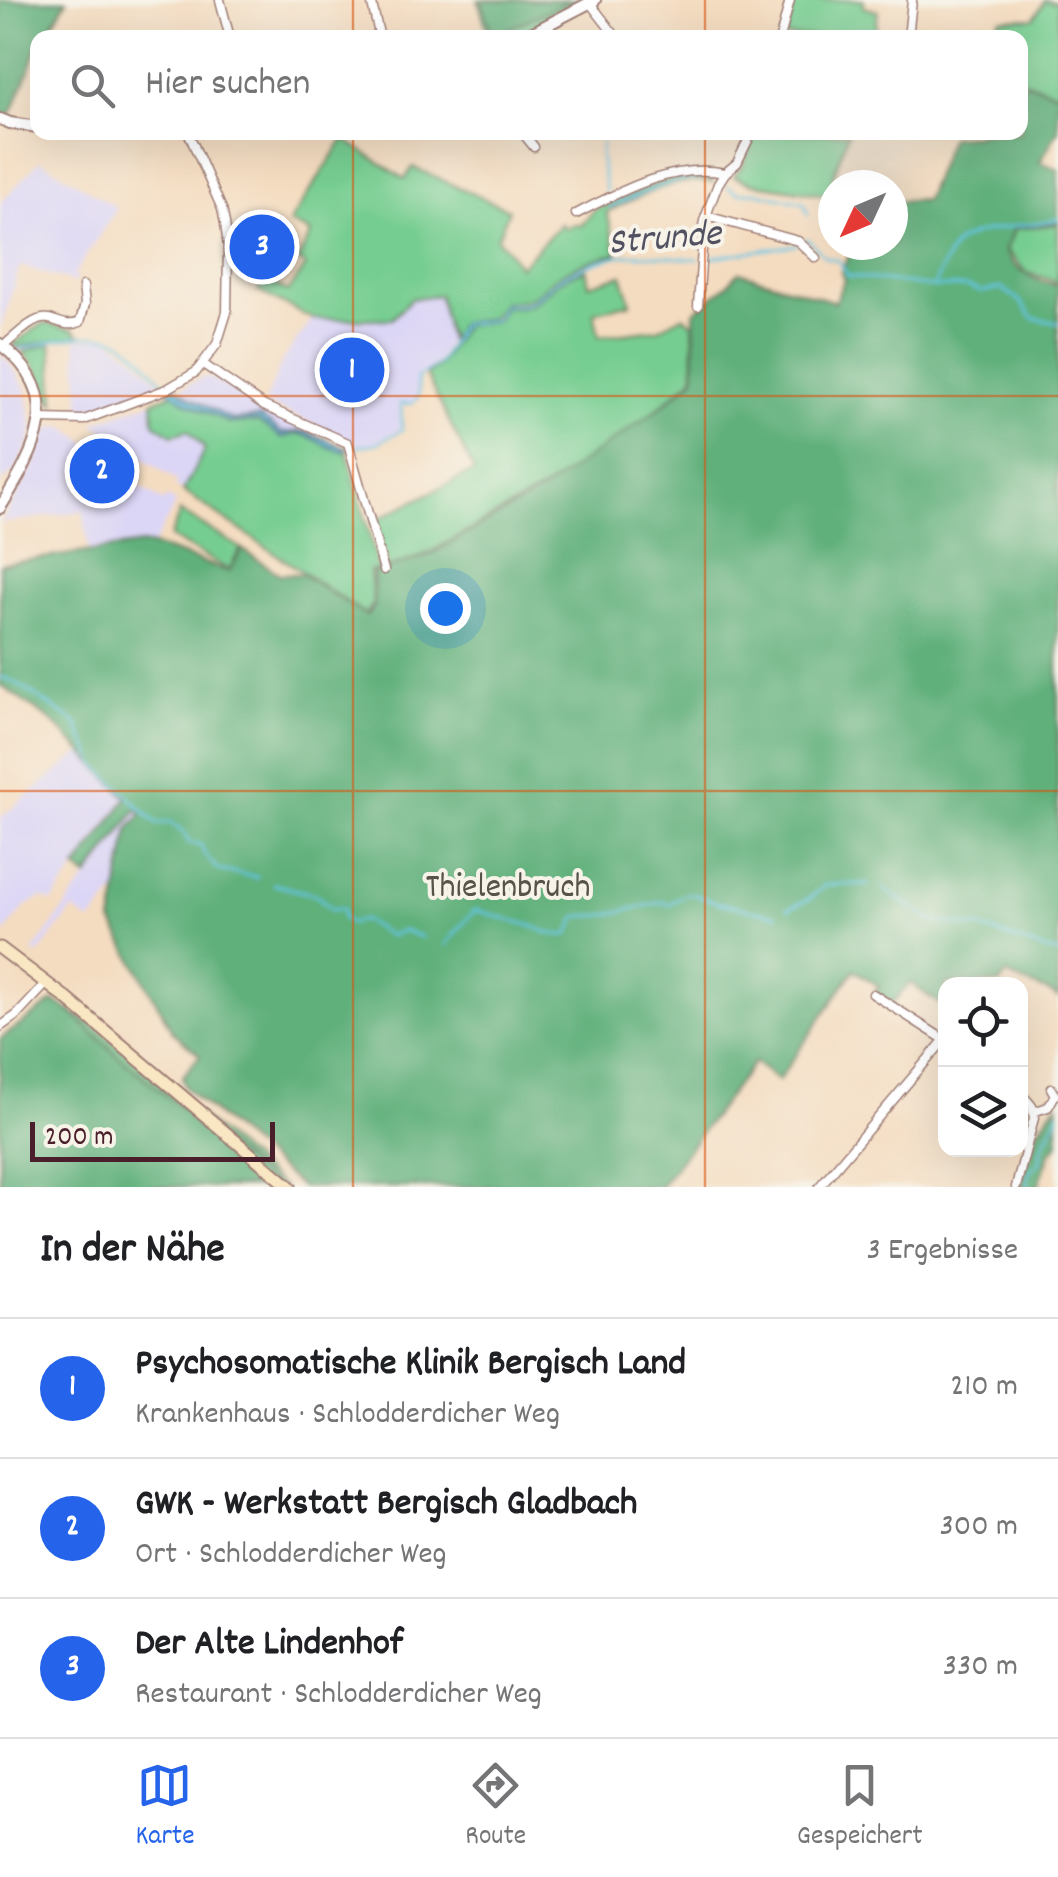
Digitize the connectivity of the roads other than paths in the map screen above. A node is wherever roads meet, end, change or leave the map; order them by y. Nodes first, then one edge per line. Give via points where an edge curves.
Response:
1 (220, 0) edge
2 (371, 0) edge
3 (790, 0) edge
4 (912, 0) edge
5 (592, 2) edge
6 (228, 30) edge
7 (378, 30) edge
8 (538, 30) edge
9 (611, 30) edge
10 (782, 30) edge
11 (909, 30) edge
12 (0, 118) edge
13 (30, 126) edge
14 (192, 140) edge
15 (528, 140) edge
16 (748, 140) edge
17 (534, 147) dead end
18 (725, 173) junction
19 (576, 214) dead end
20 (706, 216) junction
21 (816, 258) dead end
22 (83, 286) dead end
23 (698, 306) dead end
24 (6, 348) edge
25 (204, 364) junction
26 (40, 419) junction
27 (0, 508) edge
28 (384, 570) dead end
29 (0, 948) edge
30 (47, 982) junction
31 (873, 994) dead end
32 (0, 1027) edge
33 (938, 1035) edge
34 (938, 1047) edge
35 (1050, 1088) dead end
36 (1028, 1100) edge
37 (1034, 1112) junction
38 (290, 1187) edge
39 (819, 1187) edge
40 (1016, 1187) edge

1 - 6 street
2 - 7 street
3 - 10 street
4 - 11 street
5 - 8 street
5 - 9 street
12 - 13 street
14 - 25 street via 222,209 228,247 226,319
15 - 17 street
16 - 18 street
18 - 19 street via 699,169 663,176
18 - 20 street
20 - 21 street via 800,243
20 - 23 street
22 - 24 street via 80,322 42,318
24 - 26 street via 29,372
25 - 26 street via 172,387 84,420
25 - 28 street via 264,406 346,441
26 - 27 street via 31,454
29 - 30 main road
30 - 32 street
30 - 38 main road
31 - 33 street
34 - 39 street
35 - 37 street via 1055,1093 1048,1108
36 - 37 street
37 - 40 street

